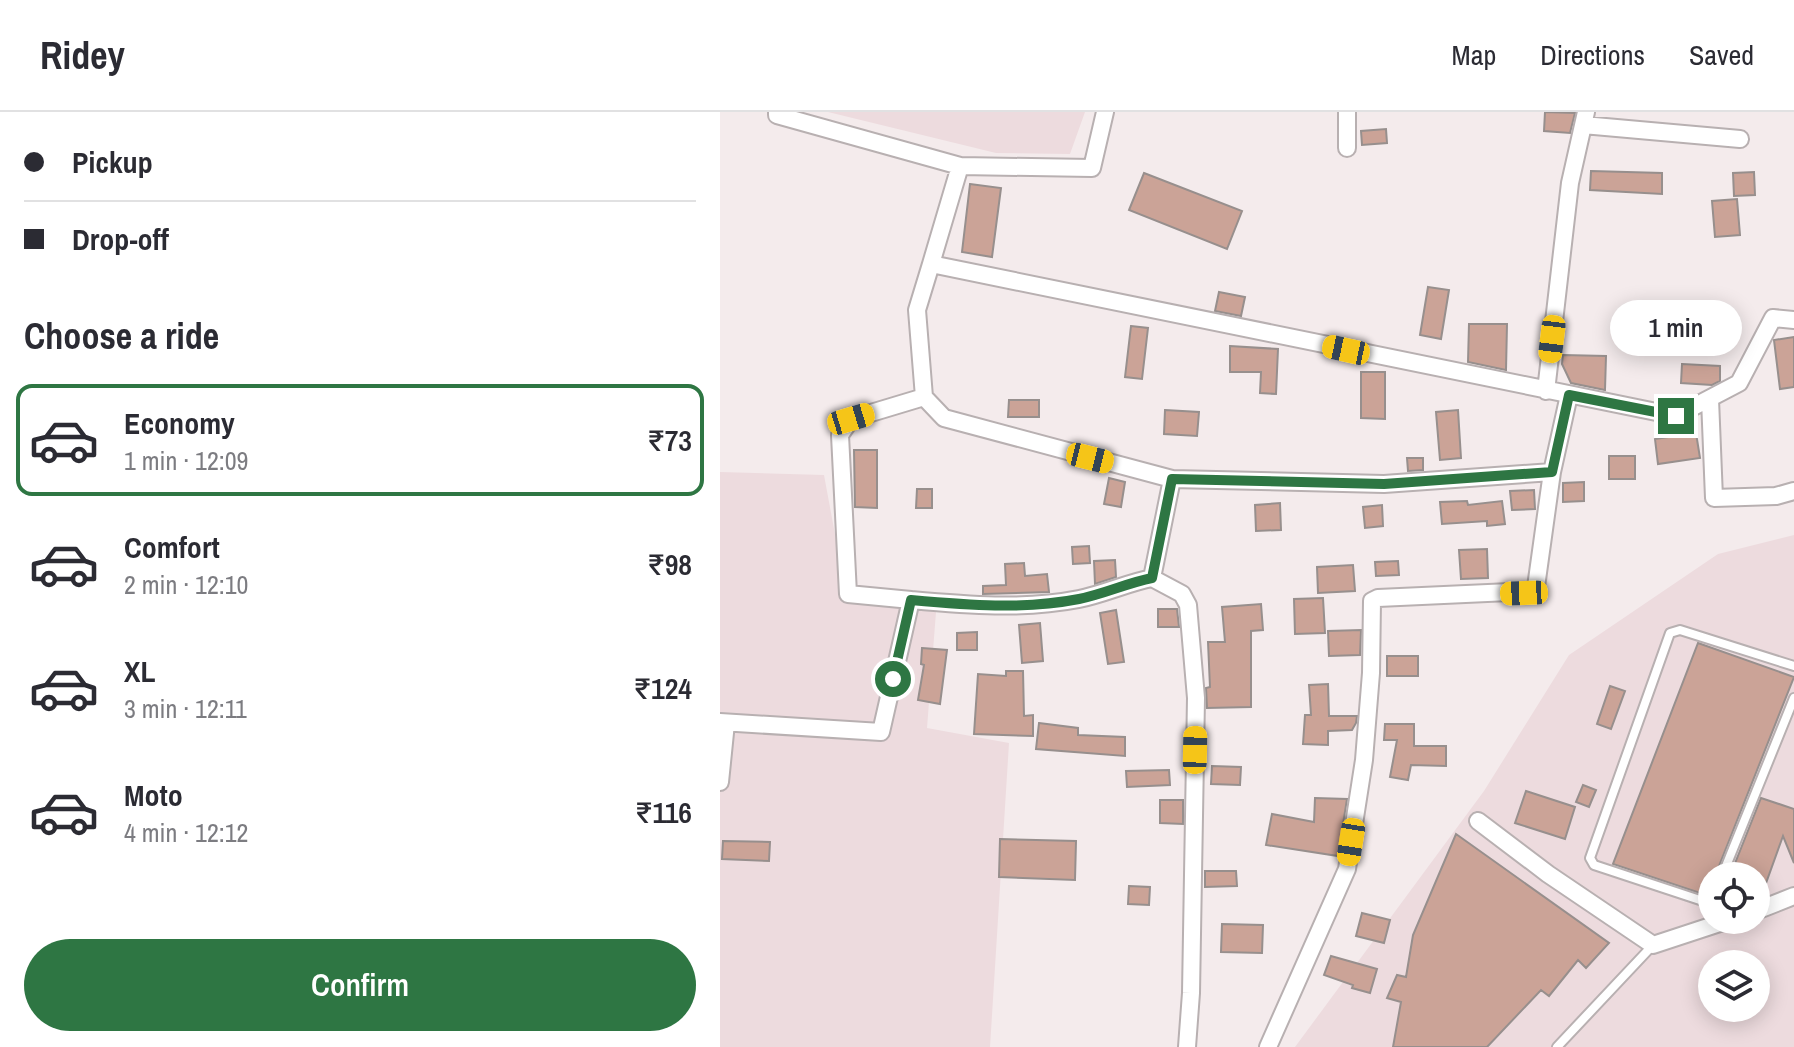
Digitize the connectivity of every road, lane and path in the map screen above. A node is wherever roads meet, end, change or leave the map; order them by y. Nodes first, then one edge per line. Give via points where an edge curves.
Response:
1 (777, 112) edge
2 (1105, 112) edge
3 (1347, 112) edge
4 (1584, 118) edge
5 (1740, 139) dead end
6 (1347, 148) dead end
7 (960, 166) junction
8 (931, 264) junction
9 (1794, 320) edge
10 (1546, 391) junction
11 (1569, 395) junction
12 (924, 397) junction
13 (1710, 399) junction
14 (1552, 472) junction
15 (1172, 479) junction
16 (1794, 491) edge
17 (1152, 578) junction
18 (911, 600) junction
19 (1794, 666) edge
20 (1794, 698) edge
21 (723, 722) edge
22 (720, 782) edge
23 (1478, 821) dead end
24 (1728, 862) edge
25 (1794, 896) edge
26 (1698, 899) edge
27 (1770, 905) edge
28 (1698, 929) edge
29 (1653, 945) junction
30 (1187, 1047) edge
31 (1268, 1047) edge
32 (1557, 1047) edge

1 - 7 street
2 - 7 street via 1092,168
3 - 6 street
4 - 5 street
4 - 10 street via 1570,183
7 - 8 street
8 - 10 street
8 - 12 street via 917,310
9 - 13 street via 1773,318 1739,383
10 - 11 street
11 - 13 street via 1676,416
11 - 14 street
12 - 15 street via 944,418
12 - 18 street via 851,419 840,435 848,594
13 - 16 street via 1714,498
14 - 15 street via 1384,484
14 - 31 street via 1532,591 1372,601 1364,760 1347,869
15 - 17 street
17 - 18 street via 1081,599 1003,608
17 - 30 street via 1182,594 1188,605 1196,698
18 - 21 street via 881,732
19 - 26 lane via 1680,630 1670,633 1590,858 1594,865
20 - 24 lane
21 - 22 street
23 - 29 street
25 - 27 street
28 - 29 street
29 - 32 lane

